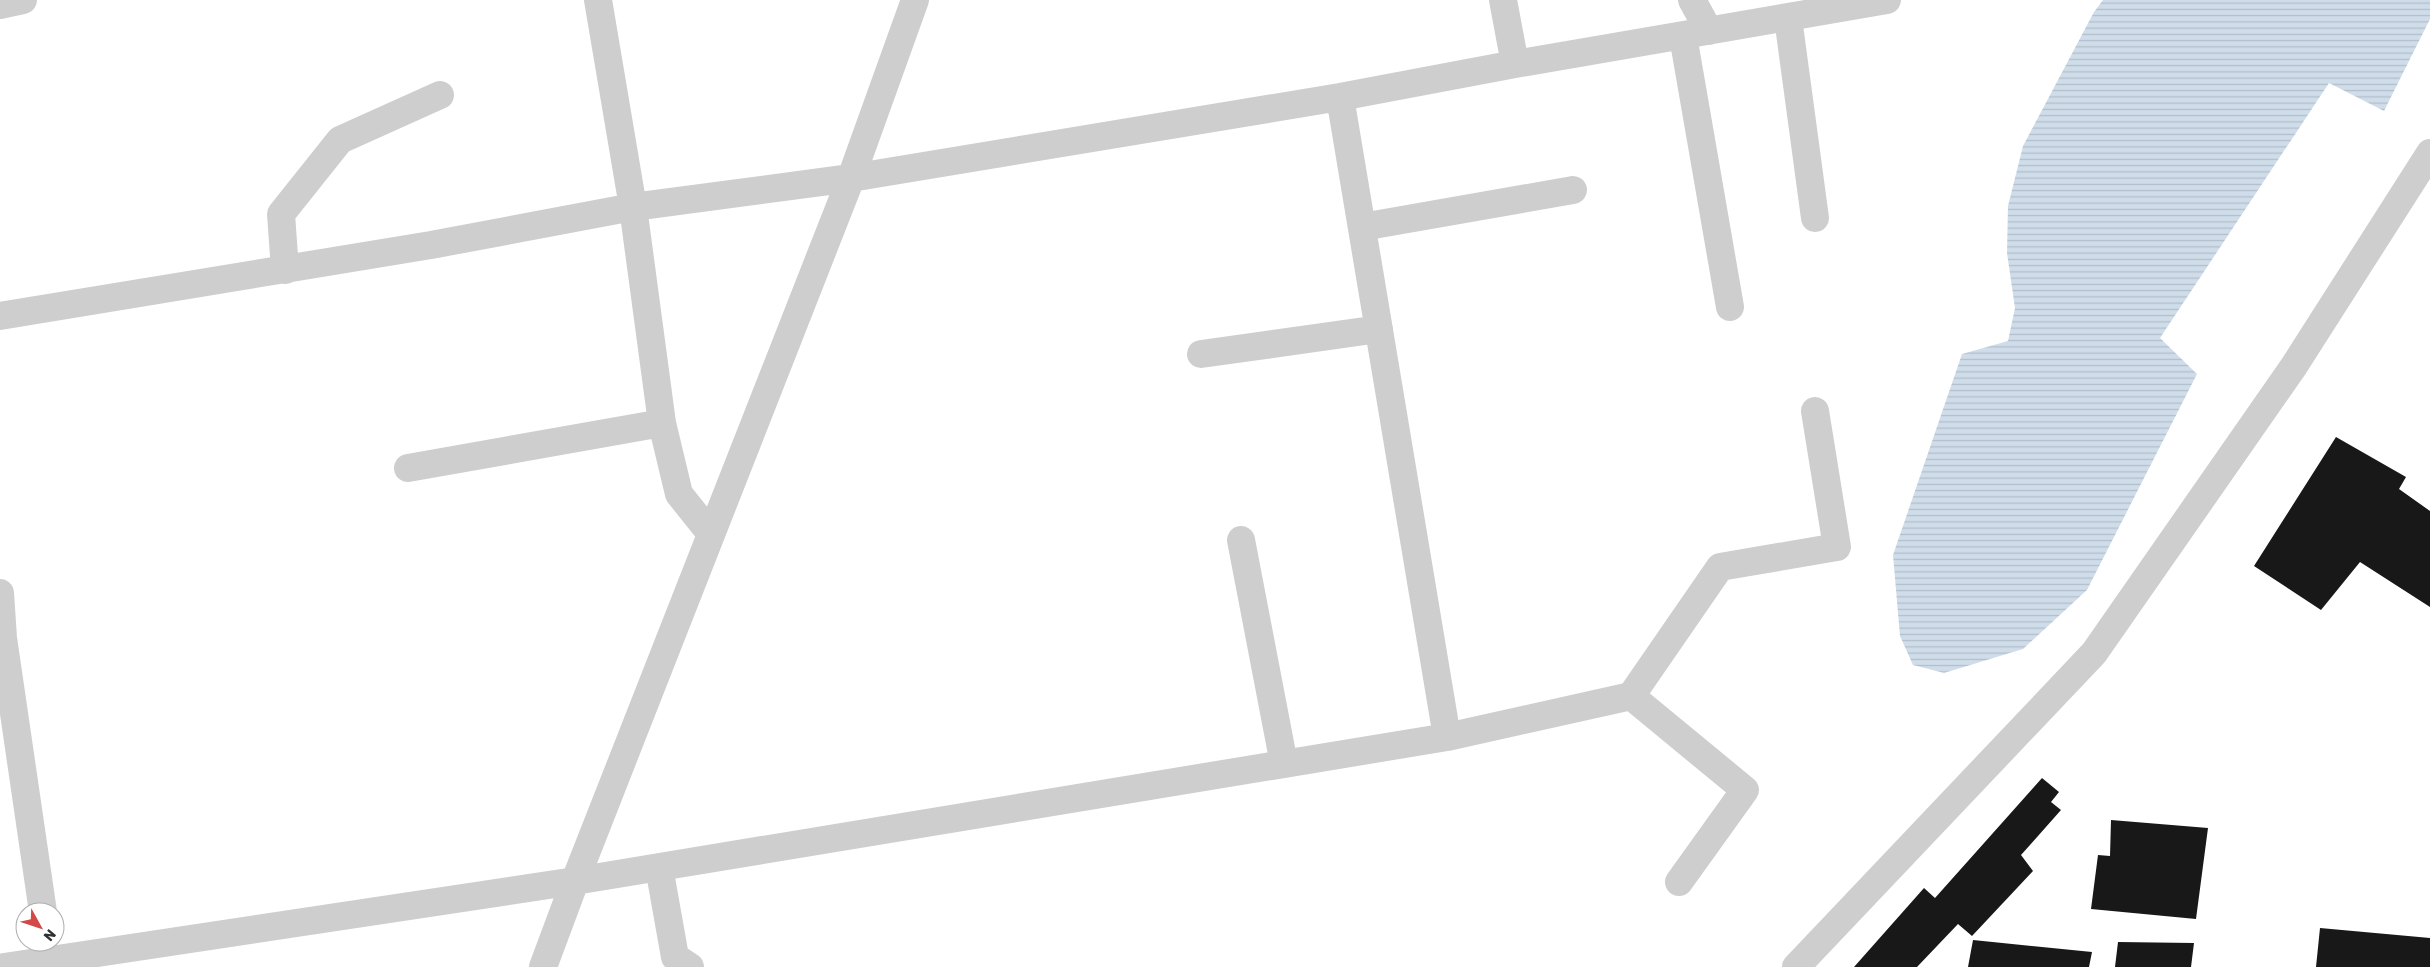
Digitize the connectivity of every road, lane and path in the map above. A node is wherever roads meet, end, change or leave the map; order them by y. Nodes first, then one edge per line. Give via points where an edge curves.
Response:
1 (23, 0) edge
2 (598, 0) edge
3 (915, 0) edge
4 (1504, 0) edge
5 (1692, 0) edge
6 (1887, 0) edge
7 (1851, 4) edge
8 (0, 5) edge
9 (1788, 18) junction
10 (1696, 34) junction
11 (1516, 64) junction
12 (440, 95) dead end
13 (1340, 96) junction
14 (2430, 154) edge
15 (851, 178) junction
16 (1573, 190) dead end
17 (633, 207) junction
18 (1815, 218) dead end
19 (1362, 227) junction
20 (285, 270) junction
21 (1730, 306) dead end
22 (0, 316) edge
23 (1379, 329) junction
24 (1201, 354) dead end
25 (1815, 411) dead end
26 (662, 422) junction
27 (408, 468) dead end
28 (711, 534) junction
29 (1241, 540) dead end
30 (0, 593) edge
31 (1630, 696) junction
32 (1447, 738) junction
33 (1284, 764) junction
34 (659, 867) junction
35 (575, 881) junction
36 (1679, 882) dead end
37 (42, 902) edge
38 (50, 956) edge
39 (4, 967) edge
40 (543, 967) edge
41 (690, 967) edge
42 (1796, 967) edge

1 - 8 street
2 - 17 street
3 - 15 street
4 - 11 street
5 - 10 street
6 - 7 street
7 - 9 street
9 - 10 street
9 - 18 street
10 - 11 street
10 - 21 street
11 - 13 street
12 - 20 street via 340,140 281,214
13 - 15 street
13 - 19 street
14 - 42 street via 2294,366 2094,653
15 - 17 street
15 - 28 street
16 - 19 street
17 - 20 street
17 - 26 street
19 - 23 street
20 - 22 street
23 - 24 street
23 - 32 street
25 - 31 street via 1838,547 1720,567
26 - 27 street
26 - 28 street via 679,494
28 - 35 street
29 - 33 street
30 - 37 street via 3,638
31 - 32 street
31 - 36 street via 1745,790
32 - 33 street
33 - 34 street
34 - 35 street
34 - 41 street via 675,957
35 - 38 street
35 - 40 street
38 - 39 street

